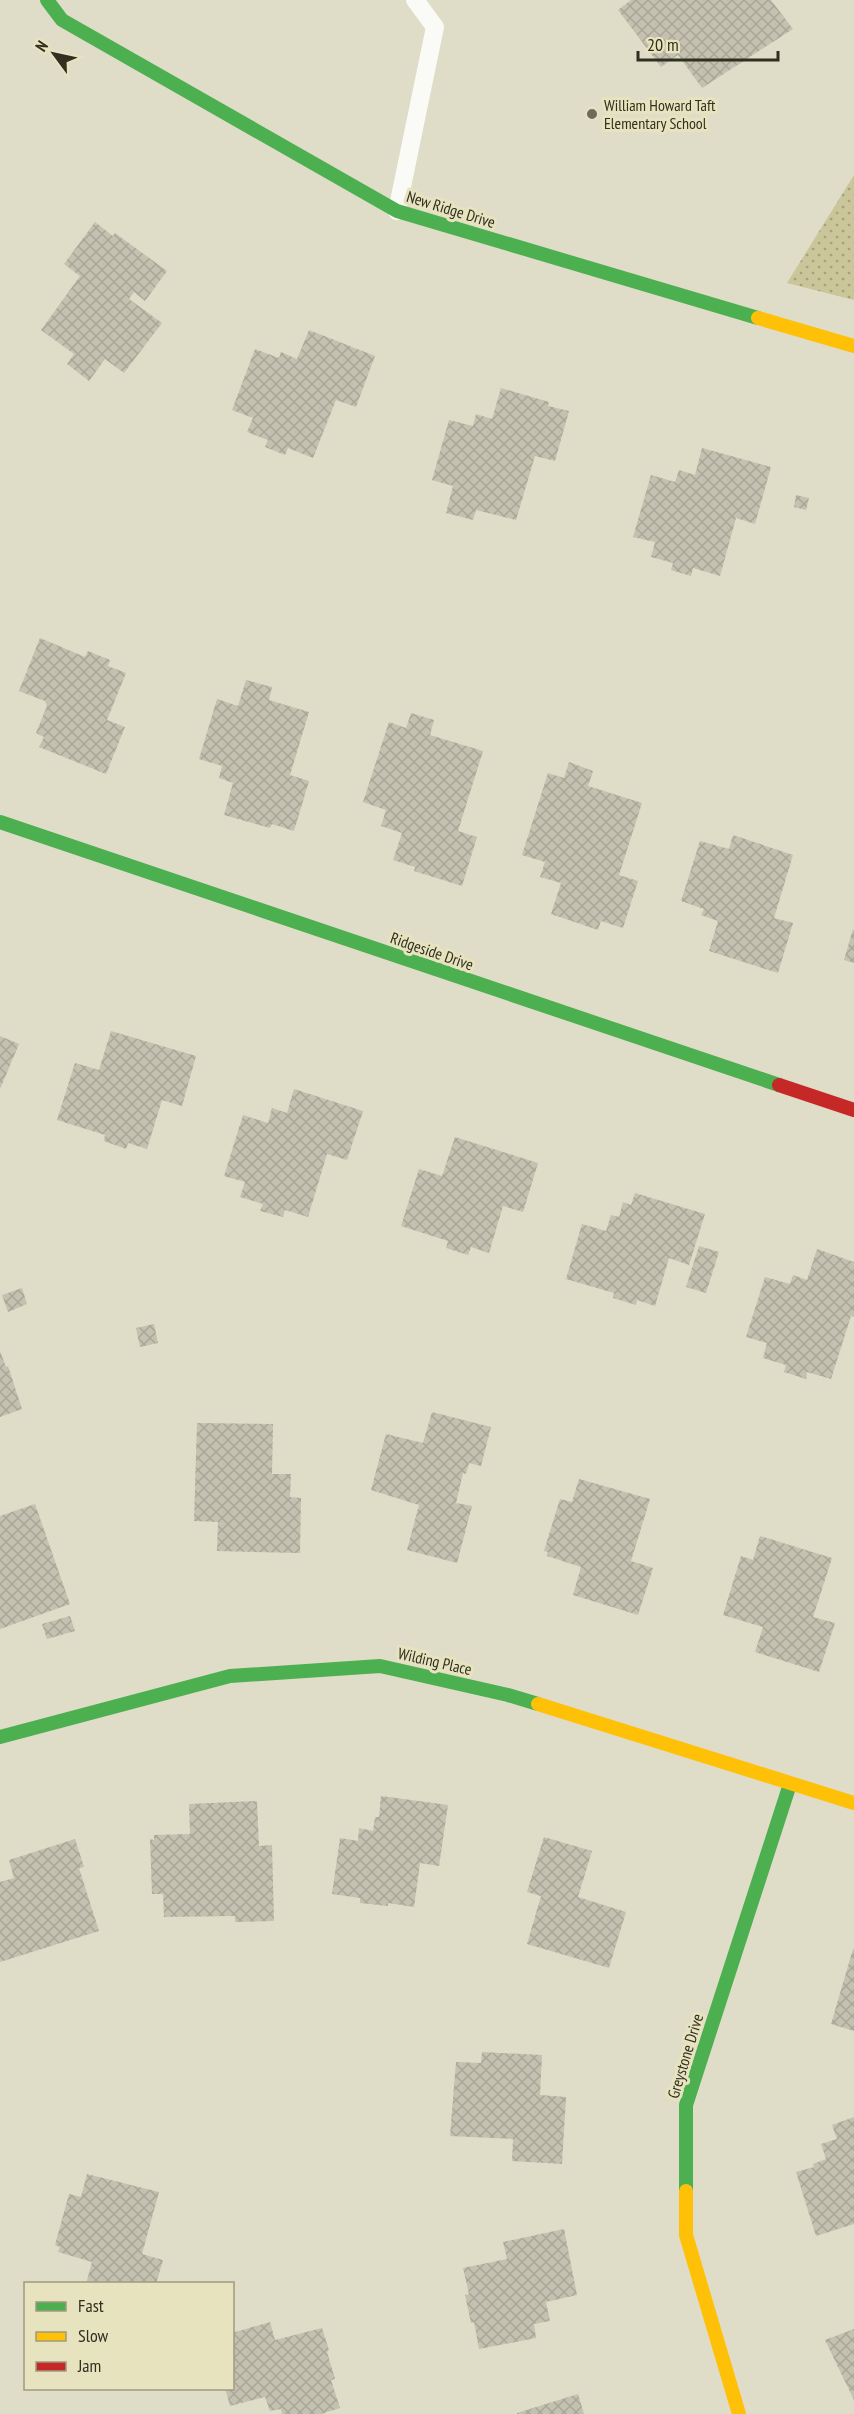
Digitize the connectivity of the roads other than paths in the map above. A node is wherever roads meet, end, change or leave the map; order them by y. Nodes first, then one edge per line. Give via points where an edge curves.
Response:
1 (47, 0) edge
2 (415, 0) edge
3 (397, 211) junction
4 (854, 346) edge
5 (0, 822) edge
6 (854, 1110) edge
7 (0, 1737) edge
8 (790, 1784) junction
9 (854, 1803) edge
10 (739, 2414) edge

1 - 3 street, New Ridge Drive via 62,20
2 - 3 lane via 435,27
3 - 4 street, New Ridge Drive
5 - 6 street, Ridgeside Drive
7 - 8 street, Wilding Place via 230,1676 380,1666 508,1695
8 - 9 street, Wilding Place
8 - 10 street, Greystone Drive via 686,2105 686,2235

